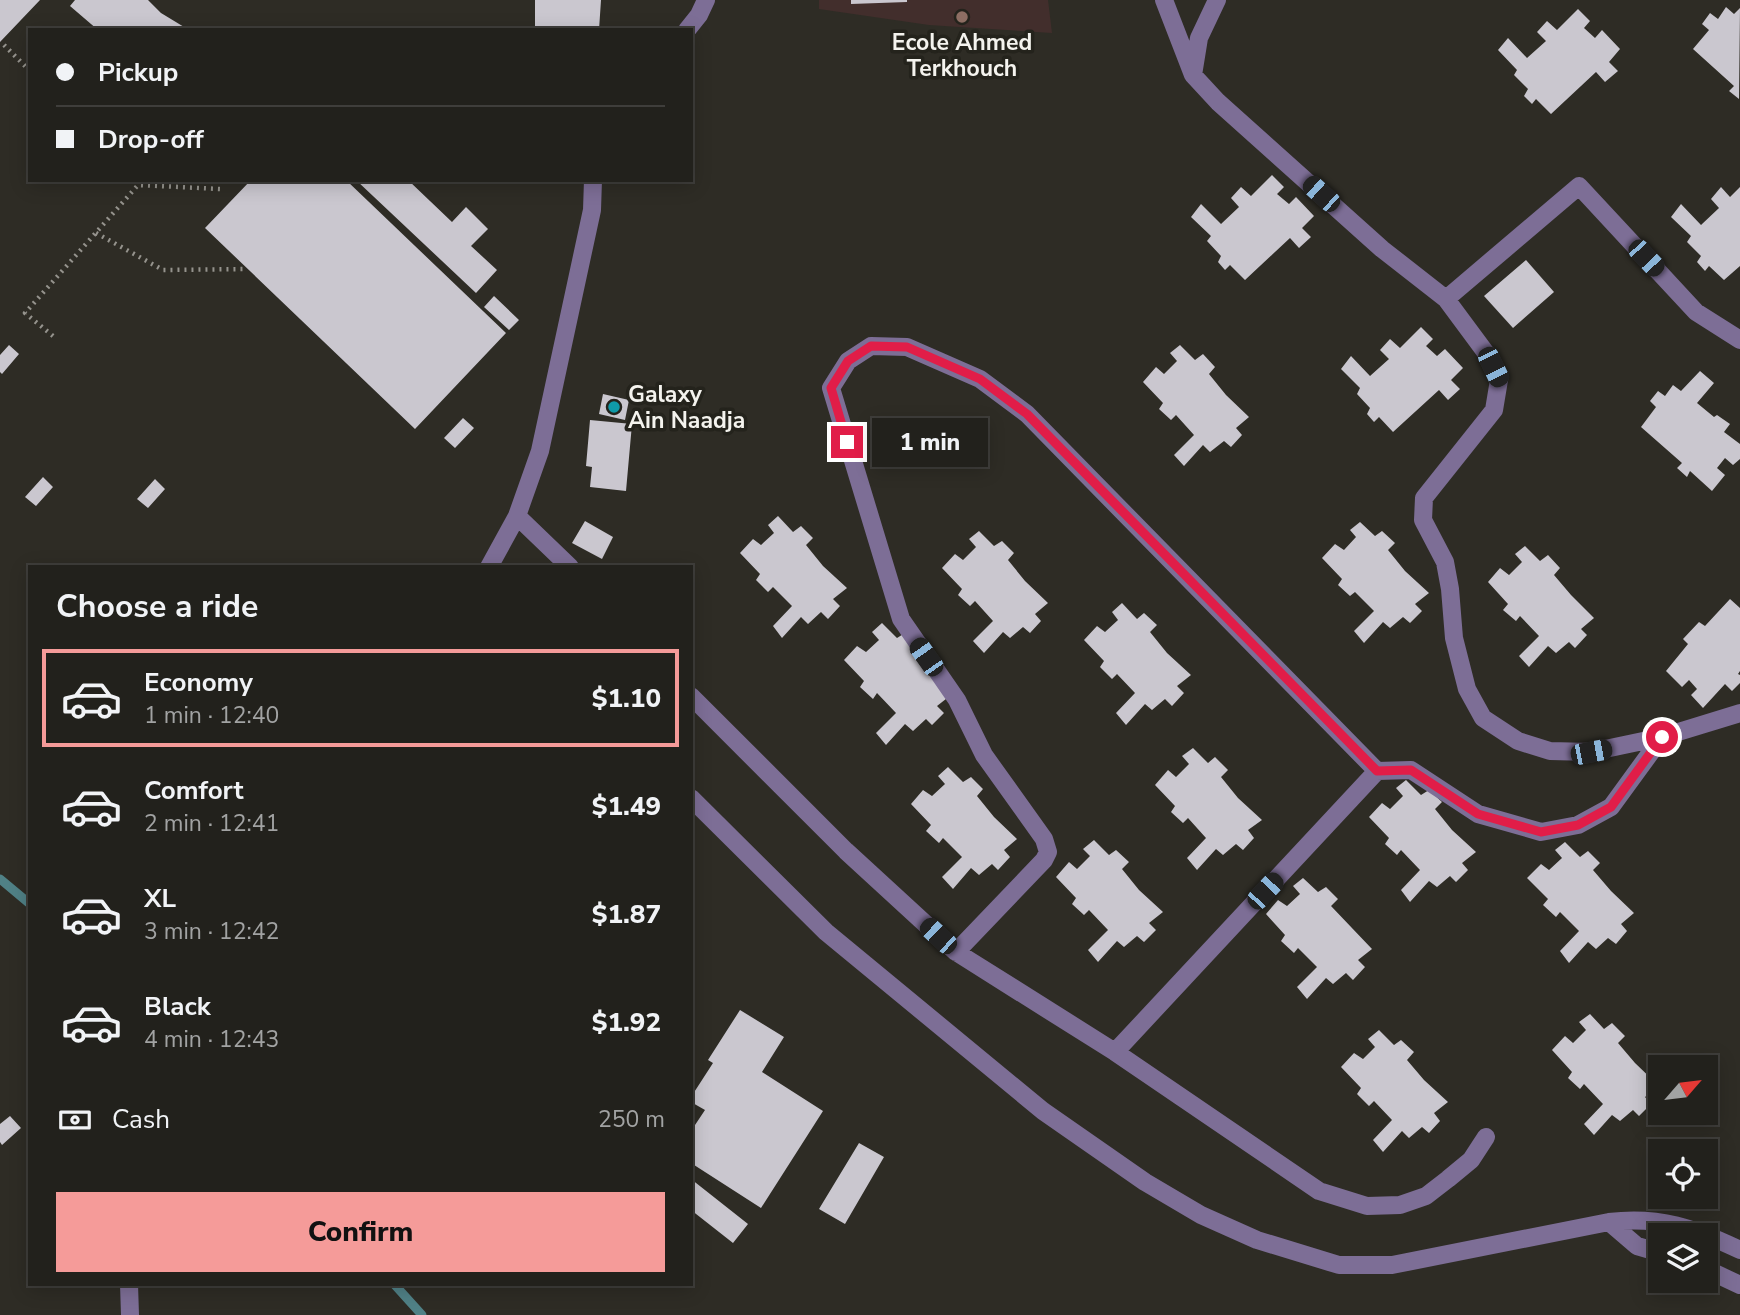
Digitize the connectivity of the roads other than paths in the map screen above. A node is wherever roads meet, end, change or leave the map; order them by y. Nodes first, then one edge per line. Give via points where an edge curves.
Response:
1 (706, 0) edge
2 (1164, 0) edge
3 (1208, 0) edge
4 (1217, 0) edge
5 (689, 28) edge
6 (1199, 38) junction
7 (1193, 75) junction
8 (593, 182) edge
9 (1446, 299) junction
10 (1740, 340) edge
11 (517, 516) junction
12 (490, 565) edge
13 (568, 565) edge
14 (693, 698) edge
15 (1740, 713) edge
16 (1662, 737) junction
17 (1377, 771) junction
18 (693, 800) edge
19 (956, 952) junction
20 (1115, 1052) junction
21 (1486, 1137) dead end
22 (1609, 1222) junction
23 (1648, 1249) edge
24 (1740, 1250) edge
25 (1718, 1275) edge
26 (1740, 1285) edge
27 (129, 1286) edge
28 (130, 1315) edge

1 - 5 street
2 - 7 street
3 - 6 street
4 - 6 street
6 - 7 street
7 - 9 street via 1382,249
8 - 11 street via 592,210 550,410
9 - 10 street via 1579,186 1696,312
9 - 16 street via 1499,380 1494,410 1424,498 1423,520 1445,562 1454,638 1467,689 1483,718 1518,741 1550,751 1591,752
11 - 12 street
11 - 13 street
14 - 19 street via 846,851
15 - 16 street
16 - 17 street via 1611,807 1578,825 1541,832 1478,814 1411,770
17 - 19 street via 1027,414 980,379 907,347 871,346 848,361 831,388 901,619 957,700 984,755 1044,839 1048,852
17 - 20 street
18 - 22 street via 826,932 1043,1111 1201,1215 1257,1240 1339,1265 1392,1265
19 - 20 street
20 - 21 street via 1319,1191 1367,1206 1400,1205 1426,1196 1471,1160
22 - 23 street via 1637,1246
22 - 24 street via 1646,1219 1667,1223
25 - 26 street
27 - 28 street

